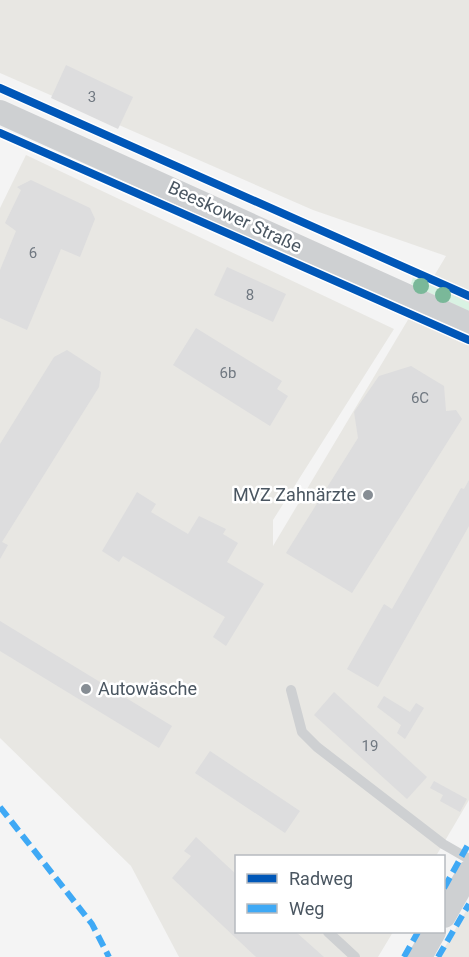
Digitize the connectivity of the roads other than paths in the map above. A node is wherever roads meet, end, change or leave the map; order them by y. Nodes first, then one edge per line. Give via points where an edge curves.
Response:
1 (0, 112) edge
2 (469, 324) edge
3 (291, 690) dead end
4 (469, 859) edge
5 (469, 872) edge
6 (445, 914) edge
7 (329, 933) edge
8 (433, 933) edge
9 (356, 957) edge
10 (420, 957) edge

1 - 2 street, Beeskower Straße
3 - 4 lane via 302,732 317,747 443,844
5 - 6 street
7 - 9 lane
8 - 10 street

